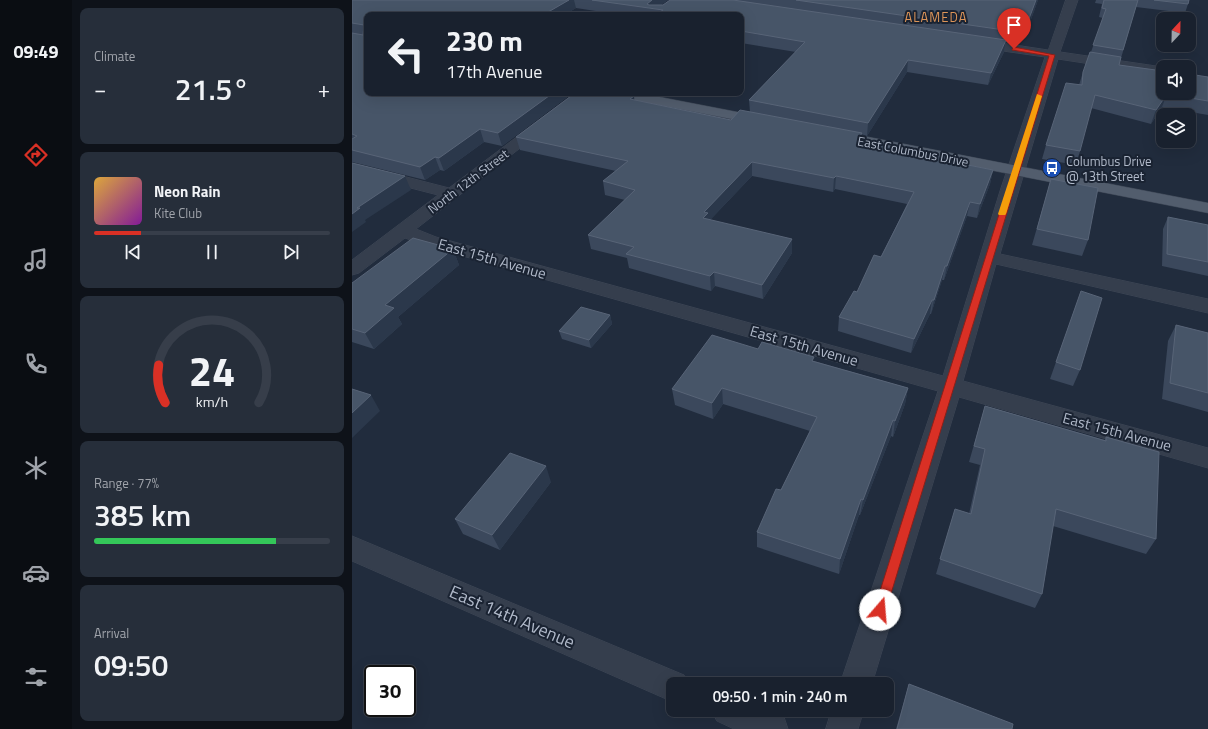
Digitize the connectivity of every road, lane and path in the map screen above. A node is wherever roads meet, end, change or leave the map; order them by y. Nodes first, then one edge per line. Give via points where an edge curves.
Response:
1 (1072, 0) edge
2 (967, 42) edge
3 (1052, 55) junction
4 (1156, 70) edge
5 (580, 96) edge
6 (632, 96) edge
7 (775, 124) edge
8 (814, 131) edge
9 (352, 168) edge
10 (1015, 171) junction
11 (450, 194) junction
12 (1208, 208) edge
13 (402, 230) junction
14 (989, 257) junction
15 (352, 268) edge
16 (1208, 306) edge
17 (950, 387) junction
18 (1208, 458) edge
19 (352, 548) edge
20 (858, 677) edge
21 (666, 683) edge
22 (744, 717) edge
23 (846, 717) edge
24 (772, 729) edge
25 (842, 729) edge

1 - 3 street
2 - 3 street
3 - 4 street
3 - 10 street
5 - 11 street, North 12th Street
6 - 7 main road
8 - 10 main road, East Columbus Drive
9 - 11 street
10 - 12 main road, East Columbus Drive
10 - 14 street
11 - 13 street, North 12th Street
13 - 15 street, North 12th Street
13 - 17 street, East 15th Avenue via 430,242
14 - 16 street
14 - 17 street
17 - 18 street, East 15th Avenue
17 - 20 street
19 - 21 street, East 14th Avenue
22 - 24 street
23 - 25 street

